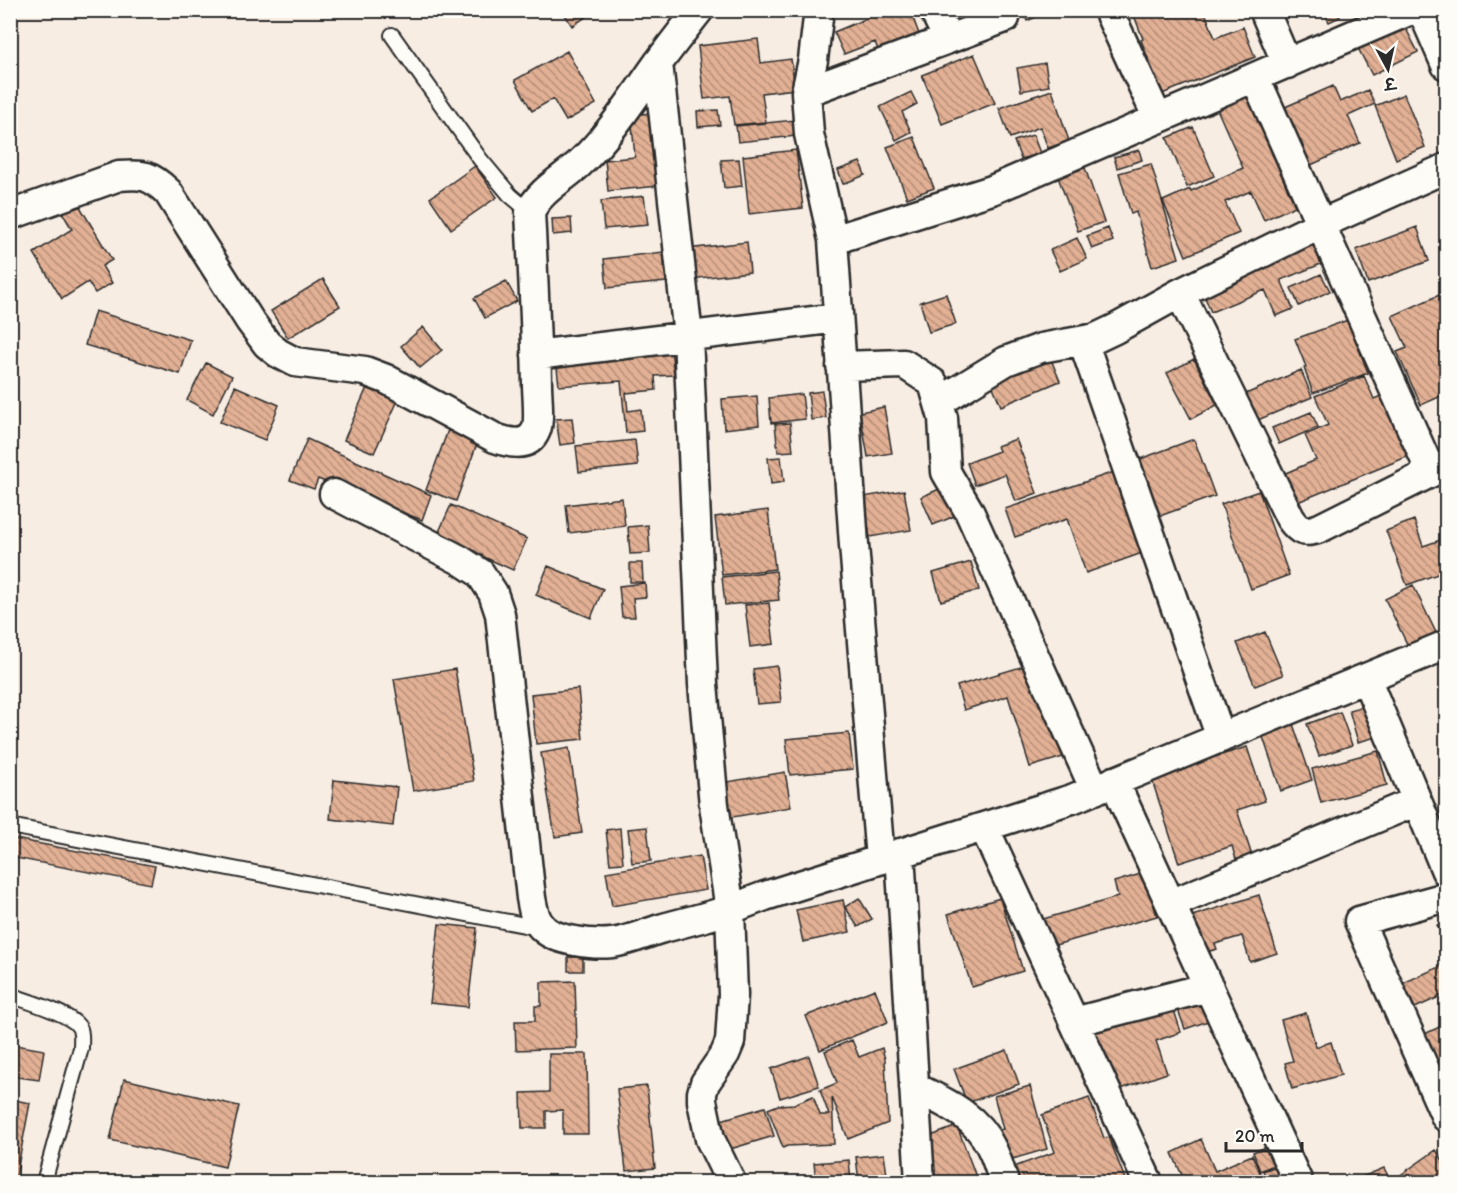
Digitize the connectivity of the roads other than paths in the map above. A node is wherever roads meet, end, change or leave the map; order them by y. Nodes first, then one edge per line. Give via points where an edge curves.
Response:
1 (699, 10) edge
2 (818, 10) edge
3 (934, 10) edge
4 (1108, 10) edge
5 (1264, 10) edge
6 (1411, 10) edge
7 (1422, 10) edge
8 (1005, 18) dead end
9 (392, 35) dead end
10 (948, 39) junction
11 (658, 63) junction
12 (1287, 64) junction
13 (1446, 65) edge
14 (1256, 77) junction
15 (806, 92) junction
16 (1158, 119) junction
17 (1446, 168) edge
18 (530, 212) junction
19 (16, 213) dead end
20 (1321, 224) junction
21 (833, 240) junction
22 (1180, 293) junction
23 (838, 318) junction
24 (688, 336) junction
25 (1083, 341) junction
26 (536, 355) junction
27 (842, 366) junction
28 (939, 402) junction
29 (1439, 469) edge
30 (334, 494) dead end
31 (1446, 645) edge
32 (1366, 678) junction
33 (1221, 738) junction
34 (1105, 786) junction
35 (1417, 801) junction
36 (10, 826) edge
37 (984, 827) junction
38 (890, 856) junction
39 (1446, 871) edge
40 (1446, 897) edge
41 (1171, 904) junction
42 (730, 909) junction
43 (542, 928) junction
44 (1209, 987) junction
45 (10, 995) edge
46 (1074, 1022) junction
47 (914, 1087) junction
48 (1446, 1117) edge
49 (44, 1182) edge
50 (731, 1182) edge
51 (920, 1182) edge
52 (1004, 1182) edge
53 (1148, 1182) edge
54 (1298, 1182) edge

1 - 11 street
2 - 15 street
3 - 10 street
4 - 16 street
5 - 12 street
6 - 12 street
7 - 13 street
8 - 10 street
9 - 18 lane via 480,159
10 - 15 street
11 - 18 street via 610,131 541,195
11 - 24 street
12 - 14 street
14 - 16 street
14 - 20 street
15 - 21 street via 809,134
16 - 21 street via 992,190
17 - 20 street
18 - 26 street
19 - 26 street via 119,176 137,174 154,179 168,192 250,321 278,353 295,362 365,371 386,379 509,443 529,439 536,430
20 - 22 street
20 - 29 street
21 - 23 street
22 - 25 street via 1115,329
22 - 29 street via 1298,528 1310,532 1320,528
23 - 24 street
23 - 27 street
24 - 26 street
24 - 42 street via 703,684 714,805
25 - 28 street via 1024,353
25 - 33 street
27 - 28 street via 904,364 933,383
27 - 38 street via 854,545
28 - 34 street via 946,472
30 - 43 street via 480,573 493,593 500,614 531,898
31 - 32 street
32 - 33 street
32 - 35 street
33 - 34 street
34 - 37 street
34 - 41 street
35 - 39 street
35 - 41 street
36 - 43 lane
37 - 38 street
37 - 46 street
38 - 42 street
38 - 47 street
40 - 48 street via 1359,921
41 - 44 street
42 - 43 street via 613,943 563,938
42 - 50 street via 732,1022 725,1054 705,1083 702,1101 710,1139
44 - 46 street
44 - 54 street
45 - 49 lane via 64,1015 80,1028 81,1048
46 - 53 street
47 - 51 street
47 - 52 street via 954,1107 981,1130 992,1147

